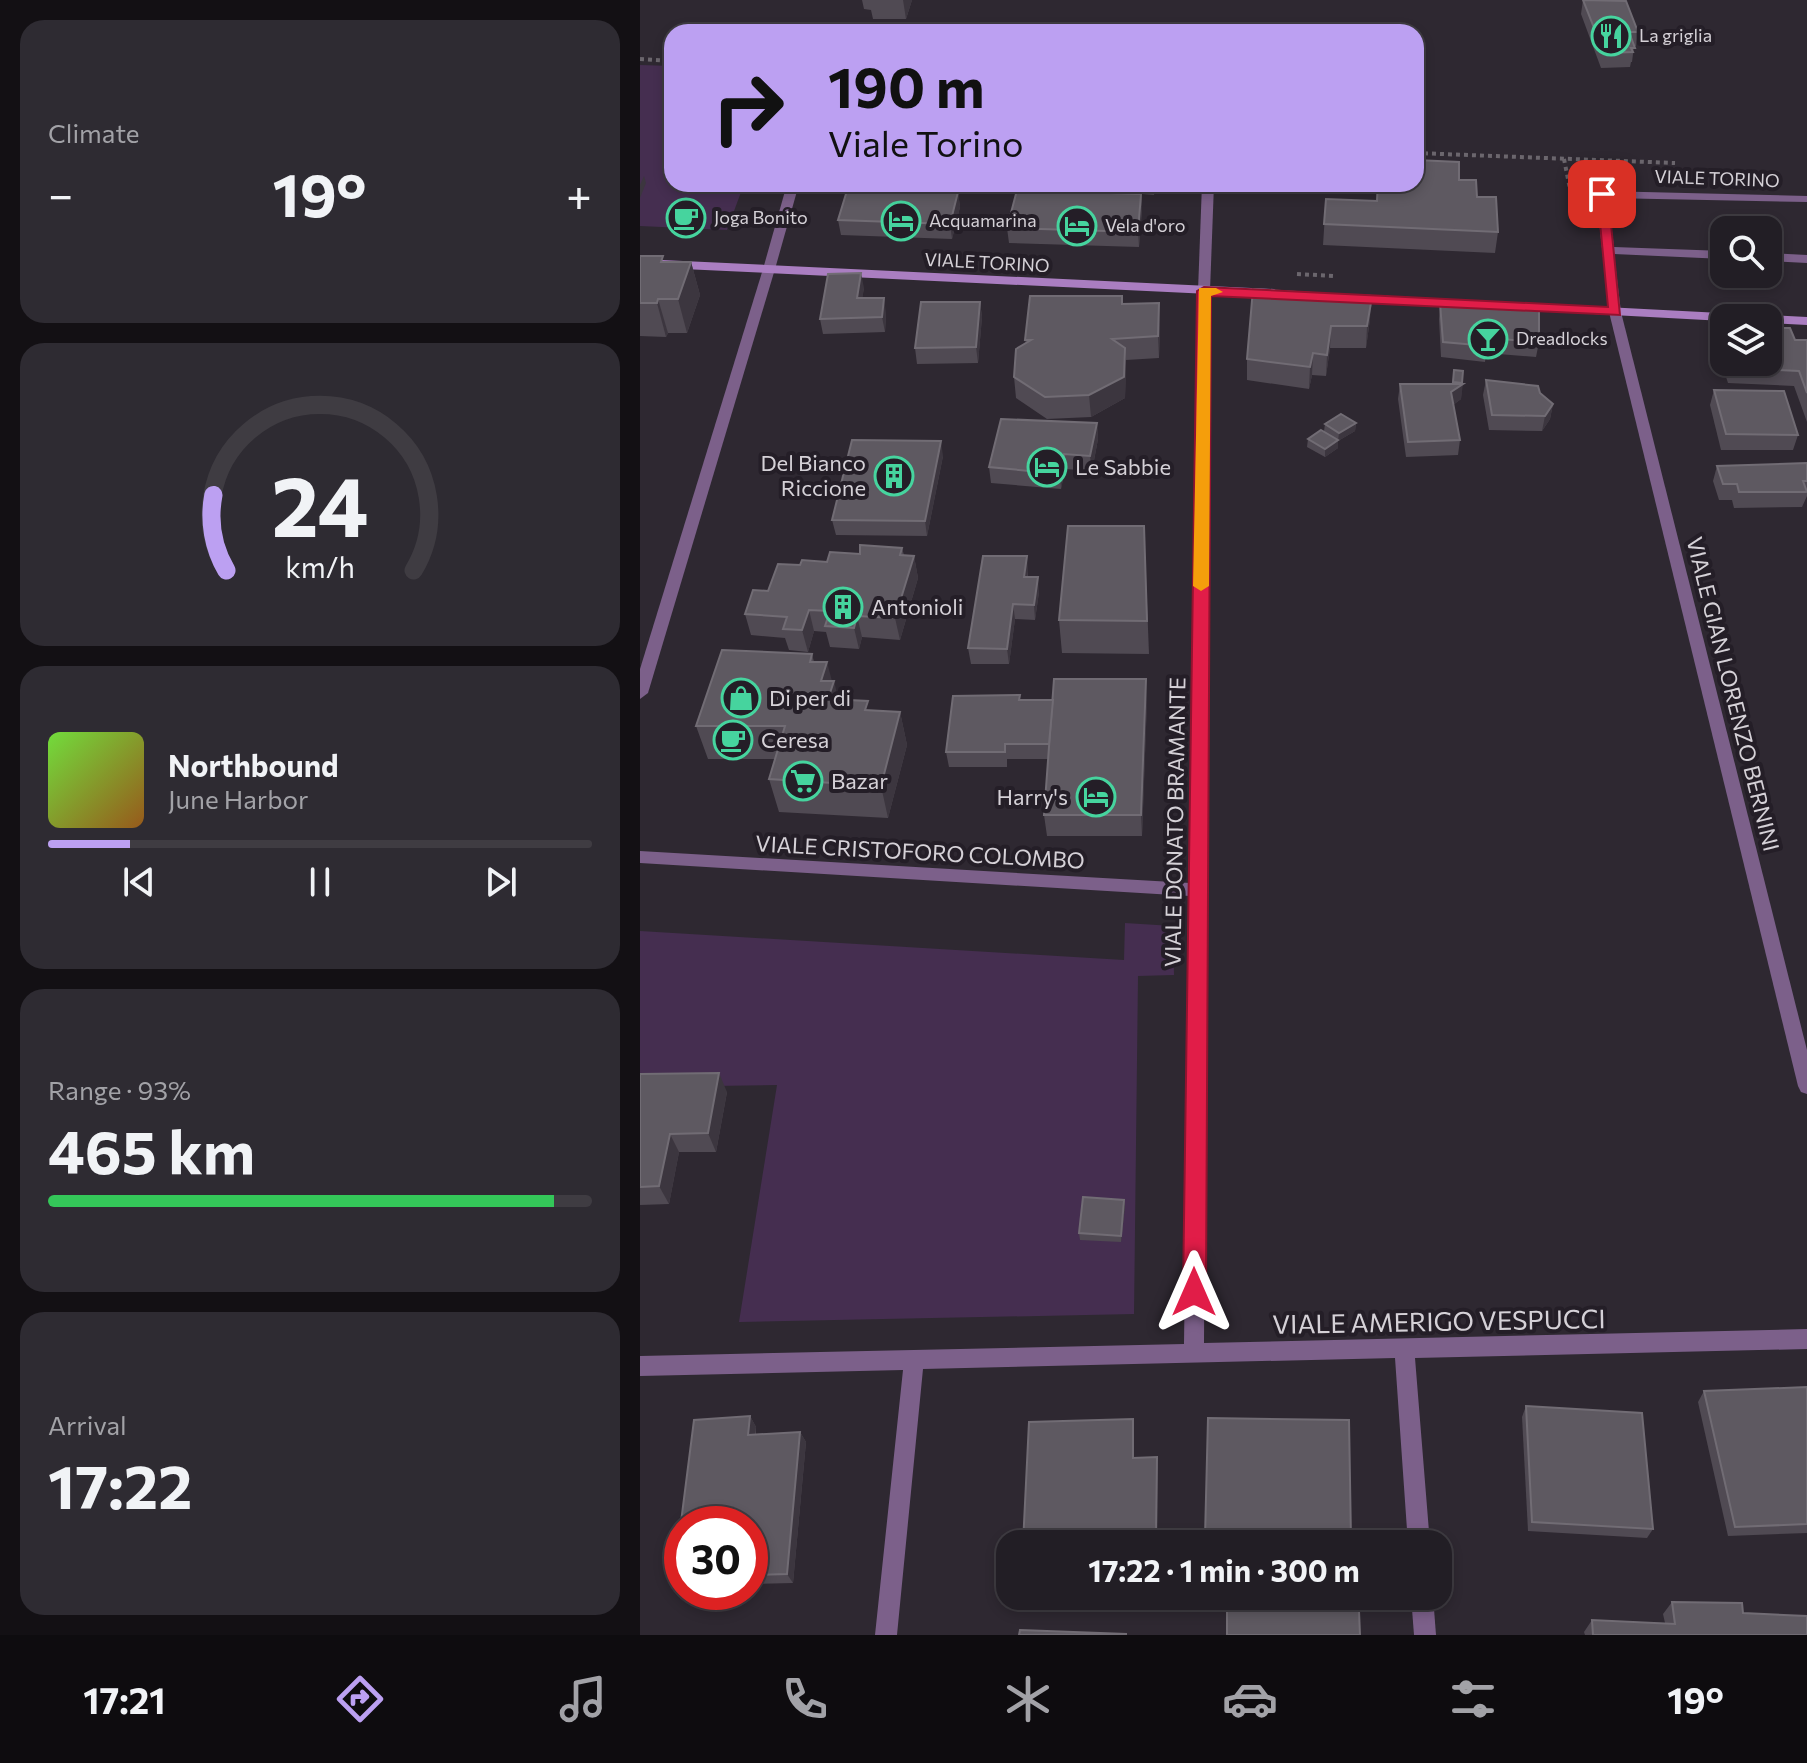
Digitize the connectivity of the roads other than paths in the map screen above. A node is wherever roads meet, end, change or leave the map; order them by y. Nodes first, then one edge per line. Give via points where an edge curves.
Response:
1 (791, 192) edge
2 (1208, 192) edge
3 (1807, 199) edge
4 (1608, 250) junction
5 (1710, 254) edge
6 (1782, 258) edge
7 (1807, 259) edge
8 (640, 263) edge
9 (769, 269) junction
10 (1204, 291) junction
11 (1287, 294) edge
12 (1333, 297) edge
13 (1615, 312) junction
14 (1710, 317) edge
15 (1782, 320) edge
16 (1807, 321) edge
17 (640, 693) edge
18 (640, 857) edge
19 (1198, 890) junction
20 (1807, 1086) edge
21 (1807, 1339) edge
22 (1404, 1349) junction
23 (1194, 1354) junction
24 (914, 1361) junction
25 (640, 1366) edge
26 (1418, 1530) edge
27 (1423, 1610) edge
28 (886, 1635) edge
29 (1425, 1635) edge

1 - 9 street
2 - 10 street
3 - 4 street, VIALE TORINO via 1602,194
4 - 5 street
4 - 13 street, VIALE TORINO
6 - 7 street
8 - 9 street, VIALE TORINO
9 - 10 street, VIALE TORINO
9 - 17 street
10 - 11 street, VIALE TORINO
10 - 19 street, VIALE DONATO BRAMANTE
12 - 13 street
13 - 14 street
13 - 20 street, VIALE GIAN LORENZO BERNINI
15 - 16 street
18 - 19 street, VIALE CRISTOFORO COLOMBO
19 - 23 street, VIALE DONATO BRAMANTE
21 - 22 street, VIALE AMERIGO VESPUCCI
22 - 23 street, VIALE AMERIGO VESPUCCI
22 - 26 street
23 - 24 street, VIALE AMERIGO VESPUCCI
24 - 25 street, VIALE AMERIGO VESPUCCI
24 - 28 street
27 - 29 street

